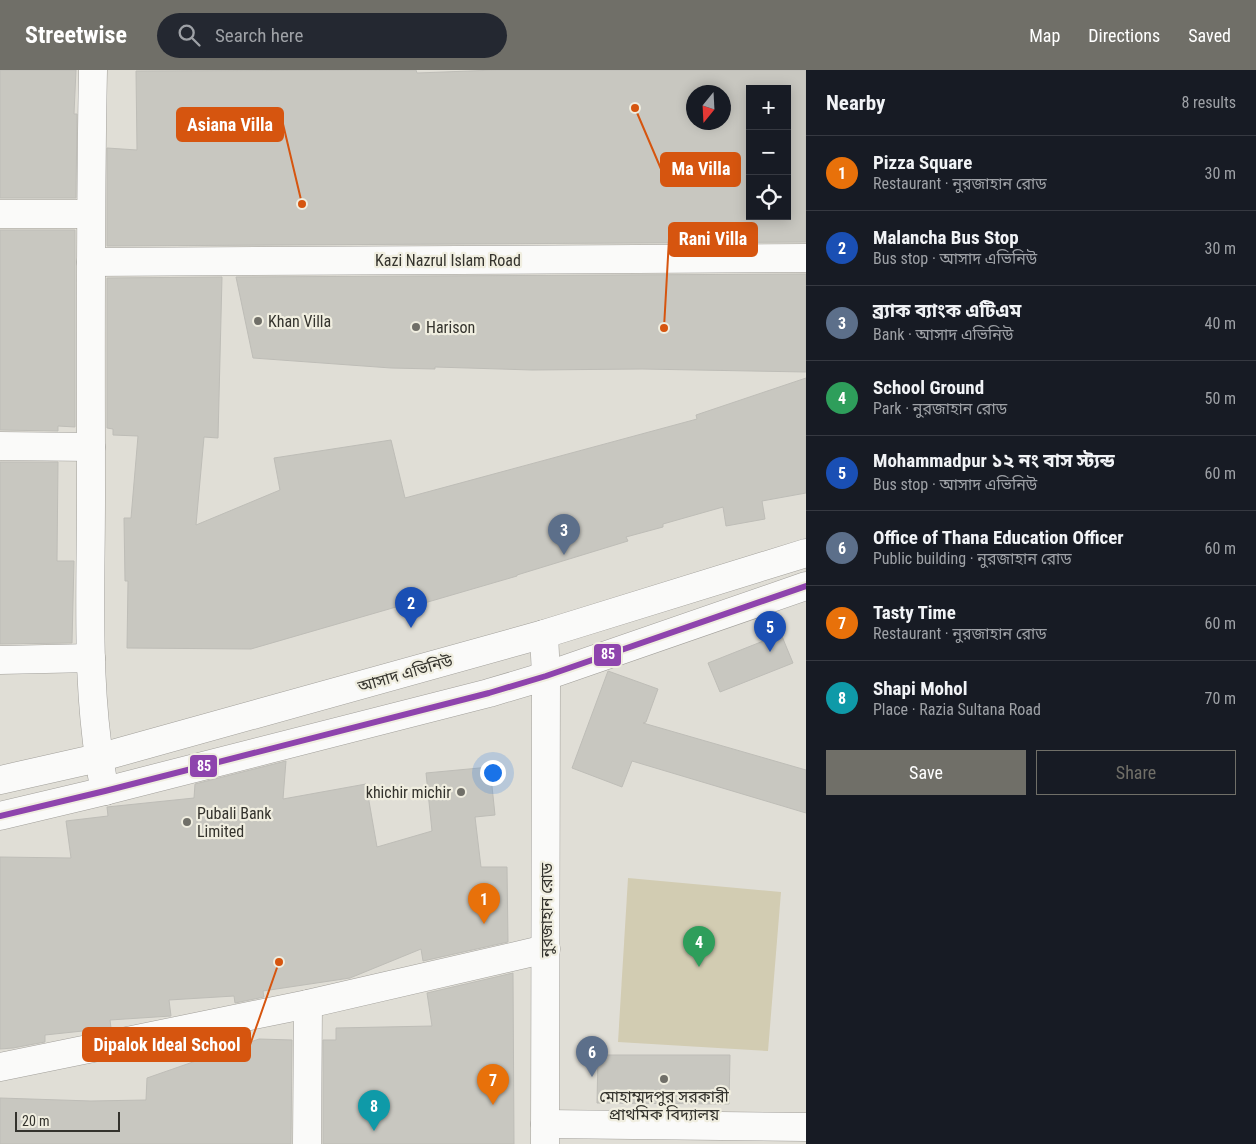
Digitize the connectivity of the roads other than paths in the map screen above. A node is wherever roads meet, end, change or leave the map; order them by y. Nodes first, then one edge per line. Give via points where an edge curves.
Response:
1 (92, 70) edge
2 (0, 214) edge
3 (90, 214) junction
4 (806, 258) edge
5 (91, 262) junction
6 (0, 446) edge
7 (91, 447) junction
8 (806, 553) edge
9 (806, 586) edge
10 (544, 634) junction
11 (91, 658) junction
12 (0, 660) edge
13 (546, 676) junction
14 (98, 758) junction
15 (0, 780) edge
16 (104, 791) junction
17 (0, 816) edge
18 (546, 949) junction
19 (308, 1004) junction
20 (0, 1067) edge
21 (806, 1127) edge
22 (545, 1134) edge
23 (307, 1144) edge

1 - 3 street
2 - 3 street
3 - 5 street
4 - 5 street, Kazi Nazrul Islam Road
5 - 7 street
6 - 7 street
7 - 11 street
8 - 10 street, আসাদ এভিনিউ
9 - 13 street
10 - 13 street, নুরজাহান রোড
10 - 14 street, আসাদ এভিনিউ
11 - 12 street
11 - 14 street
13 - 16 street via 489,694
13 - 18 street, নুরজাহান রোড
14 - 15 street, আসাদ এভিনিউ
14 - 16 street
16 - 17 street
18 - 19 street
18 - 22 street, নুরজাহান রোড
19 - 20 street
19 - 23 street
21 - 22 street

